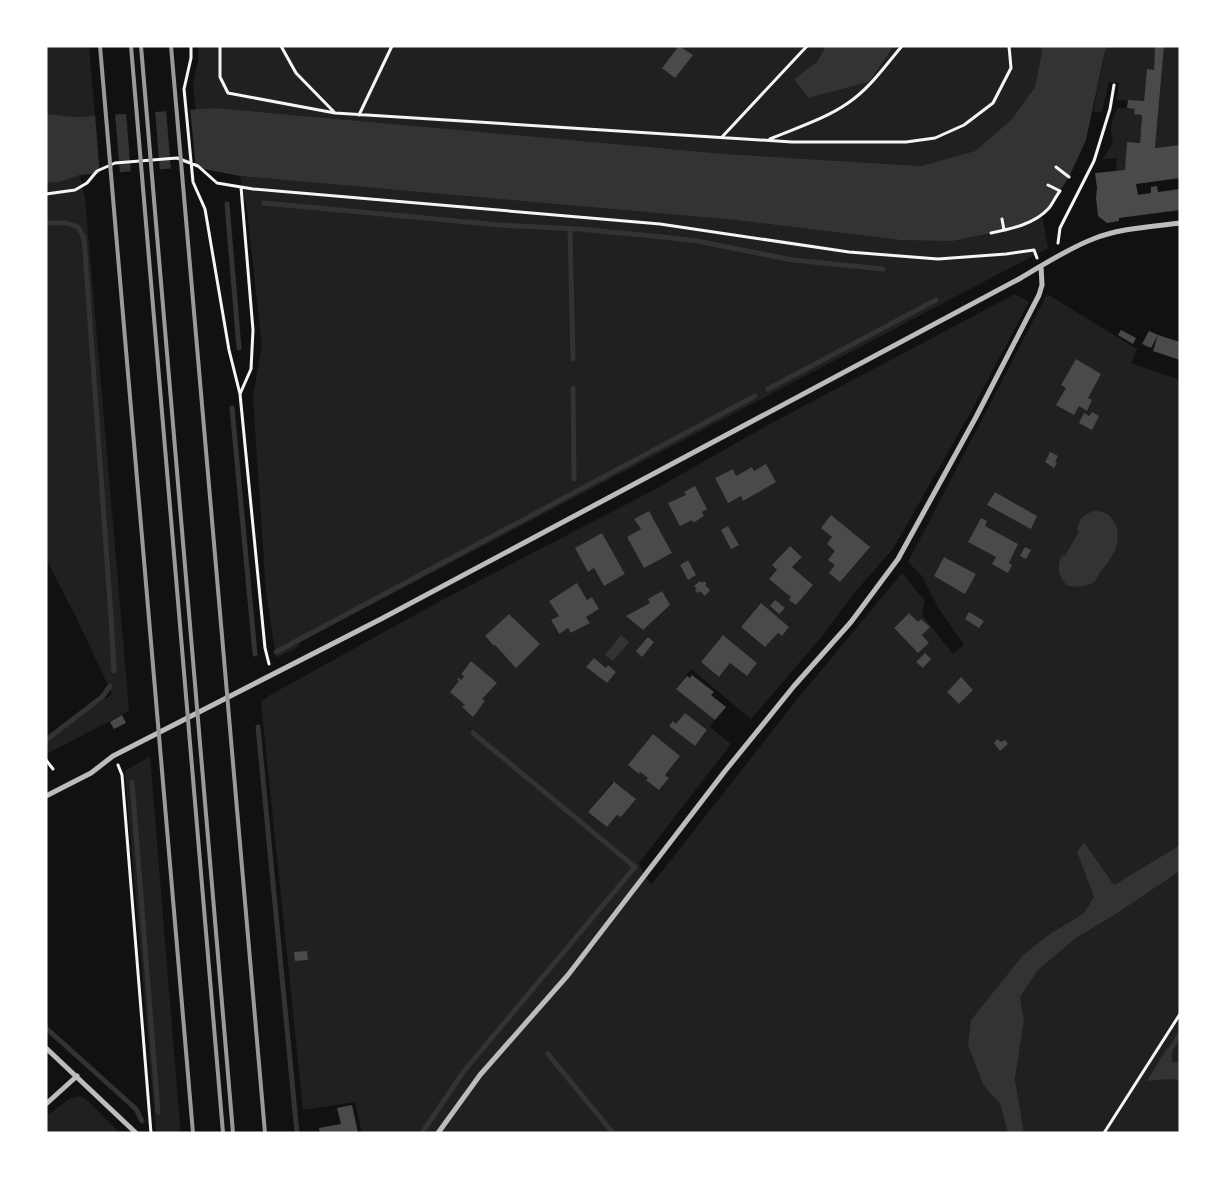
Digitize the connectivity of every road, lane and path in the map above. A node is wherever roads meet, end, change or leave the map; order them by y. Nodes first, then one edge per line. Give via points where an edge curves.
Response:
1 (191, 46) edge
2 (220, 46) edge
3 (281, 46) edge
4 (392, 46) edge
5 (807, 46) edge
6 (902, 46) edge
7 (1010, 46) edge
8 (1114, 84) dead end
9 (335, 113) junction
10 (359, 115) junction
11 (722, 138) junction
12 (768, 140) junction
13 (1056, 167) dead end
14 (1069, 176) dead end
15 (1048, 185) dead end
16 (241, 187) junction
17 (46, 194) edge
18 (1002, 219) dead end
19 (1180, 224) edge
20 (1004, 230) junction
21 (991, 233) dead end
22 (1058, 244) dead end
23 (1041, 266) junction
24 (240, 394) junction
25 (268, 662) dead end
26 (46, 760) edge
27 (120, 768) dead end
28 (52, 769) dead end
29 (46, 796) edge
30 (1180, 1014) edge
31 (46, 1048) edge
32 (77, 1076) junction
33 (46, 1104) edge
34 (136, 1133) edge
35 (151, 1133) edge
36 (438, 1133) edge
37 (1104, 1133) edge

1 - 24 path via 184,89 193,182 205,209 229,350
2 - 9 path via 220,78 228,93
3 - 9 path via 296,73
4 - 10 path
5 - 11 path
6 - 12 path via 866,88 849,102
7 - 12 path via 1011,68 993,103 964,125 935,138 906,142
8 - 22 path via 1094,161 1060,228
9 - 10 path
10 - 11 path
11 - 12 path
13 - 14 path
15 - 20 path via 1060,191 1050,208 1036,219
16 - 17 path via 217,183 198,166 177,158 115,163 97,171 87,183 70,192
16 - 23 path via 660,224 848,252 938,259 1034,250
16 - 24 path via 253,330 251,369
18 - 20 path
19 - 23 street via 1094,238
20 - 21 path
23 - 29 street via 381,619 113,756
23 - 36 street via 1039,295 898,559 851,622 725,771 568,975 480,1075
24 - 25 path
26 - 28 path
27 - 35 path
30 - 37 path
31 - 32 street
32 - 33 street
32 - 34 street

